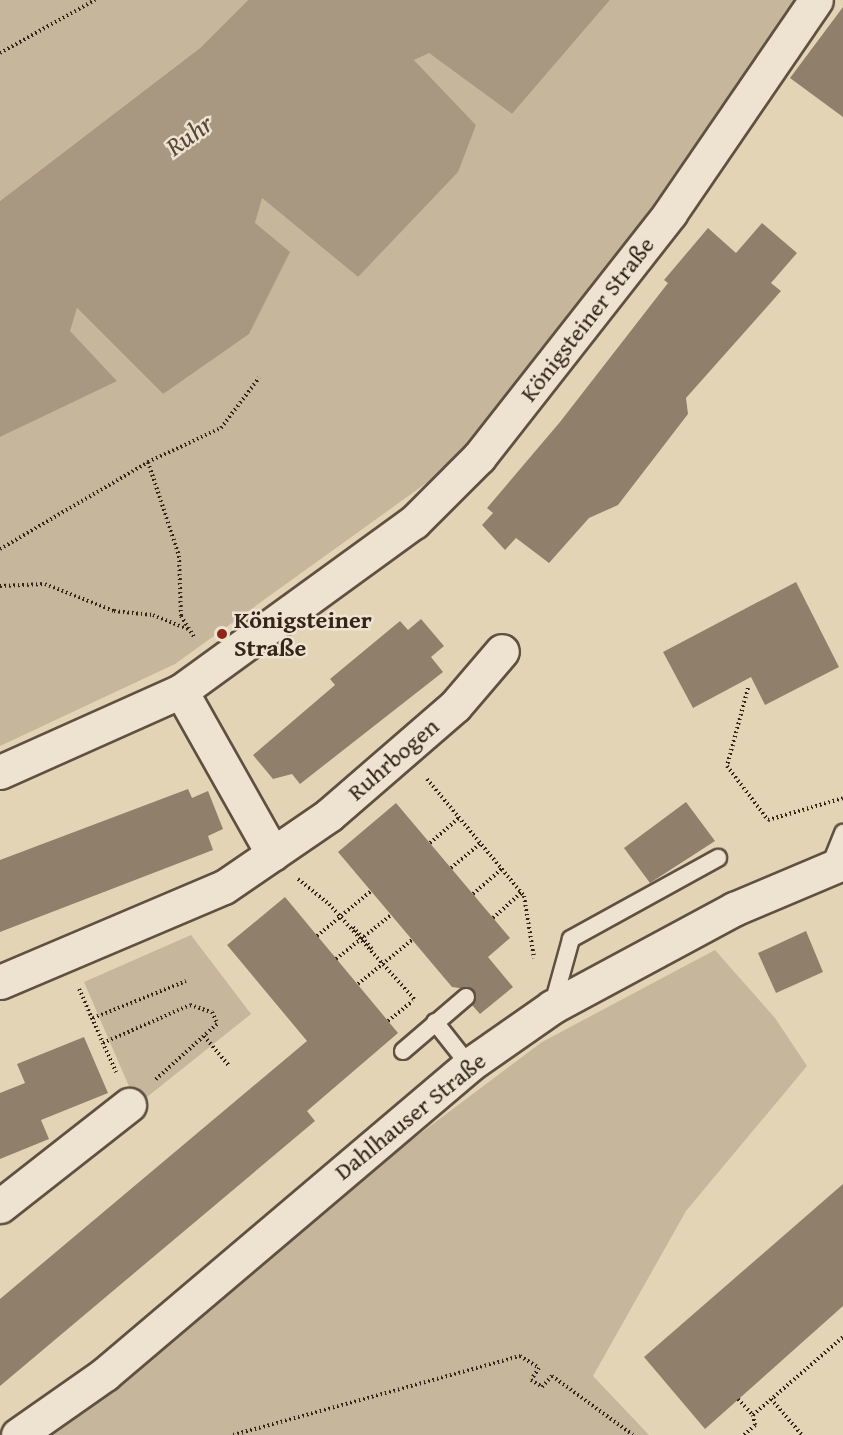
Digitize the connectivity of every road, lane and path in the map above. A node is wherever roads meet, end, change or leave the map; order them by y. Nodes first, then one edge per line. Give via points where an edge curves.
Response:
1 (95, 0) edge
2 (816, 0) edge
3 (0, 53) edge
4 (259, 378) dead end
5 (148, 462) junction
6 (0, 549) edge
7 (0, 586) edge
8 (190, 630) junction
9 (502, 651) dead end
10 (218, 666) junction
11 (748, 688) dead end
12 (181, 691) junction
13 (0, 772) edge
14 (843, 798) edge
15 (454, 810) dead end
16 (460, 817) junction
17 (843, 833) edge
18 (430, 843) dead end
19 (481, 843) junction
20 (273, 854) junction
21 (718, 858) dead end
22 (836, 866) edge
23 (451, 868) dead end
24 (502, 868) junction
25 (370, 891) dead end
26 (521, 893) junction
27 (473, 894) dead end
28 (329, 904) dead end
29 (391, 915) dead end
30 (341, 916) junction
31 (493, 918) dead end
32 (317, 936) dead end
33 (363, 938) junction
34 (412, 939) dead end
35 (534, 957) dead end
36 (336, 959) dead end
37 (383, 964) junction
38 (186, 981) dead end
39 (0, 982) edge
40 (358, 984) dead end
41 (465, 998) dead end
42 (83, 999) dead end
43 (414, 999) dead end
44 (552, 1007) junction
45 (399, 1012) dead end
46 (388, 1021) dead end
47 (92, 1022) junction
48 (435, 1022) junction
49 (204, 1036) junction
50 (103, 1043) junction
51 (403, 1050) dead end
52 (228, 1065) dead end
53 (469, 1065) junction
54 (124, 1093) junction
55 (0, 1206) edge
56 (843, 1337) edge
57 (738, 1399) dead end
58 (771, 1399) junction
59 (753, 1414) junction
60 (18, 1435) edge
61 (233, 1435) edge
62 (633, 1435) edge
63 (744, 1435) edge
64 (802, 1435) edge

1 - 3 path
2 - 10 street, Königsteiner Straße via 670,213 479,457 414,522
4 - 5 path via 221,428
5 - 6 path
5 - 8 path via 179,556 181,616
7 - 8 path via 45,584 114,610 153,615
8 - 10 path
9 - 20 street, Ruhrbogen via 455,706 329,815
10 - 12 street, Königsteiner Straße
11 - 14 path via 727,766 768,820
12 - 13 street, Königsteiner Straße
12 - 20 street
15 - 16 path
16 - 18 path
16 - 19 path
17 - 22 lane
19 - 23 path
19 - 24 path
20 - 39 street, Ruhrbogen via 224,888
21 - 44 lane via 571,939
22 - 44 street, Dahlhauser Straße via 734,909
24 - 26 path
24 - 27 path
25 - 30 path
26 - 31 path
26 - 35 path
28 - 30 path
29 - 33 path
30 - 32 path
30 - 33 path
33 - 36 path
33 - 37 path
34 - 37 path
37 - 40 path
37 - 43 path
38 - 47 path
41 - 48 lane
42 - 47 path
44 - 53 street, Dahlhauser Straße
45 - 46 path
47 - 50 path
48 - 51 lane
48 - 53 lane
49 - 50 path via 217,1024 212,1012 190,1005
49 - 52 path
49 - 54 path
50 - 54 path
53 - 60 street, Dahlhauser Straße via 105,1374
54 - 55 street
56 - 58 path
57 - 59 path
58 - 59 path
58 - 64 path
59 - 63 path via 749,1418 754,1425
61 - 62 path via 520,1356 539,1368 531,1380 542,1387 552,1376

